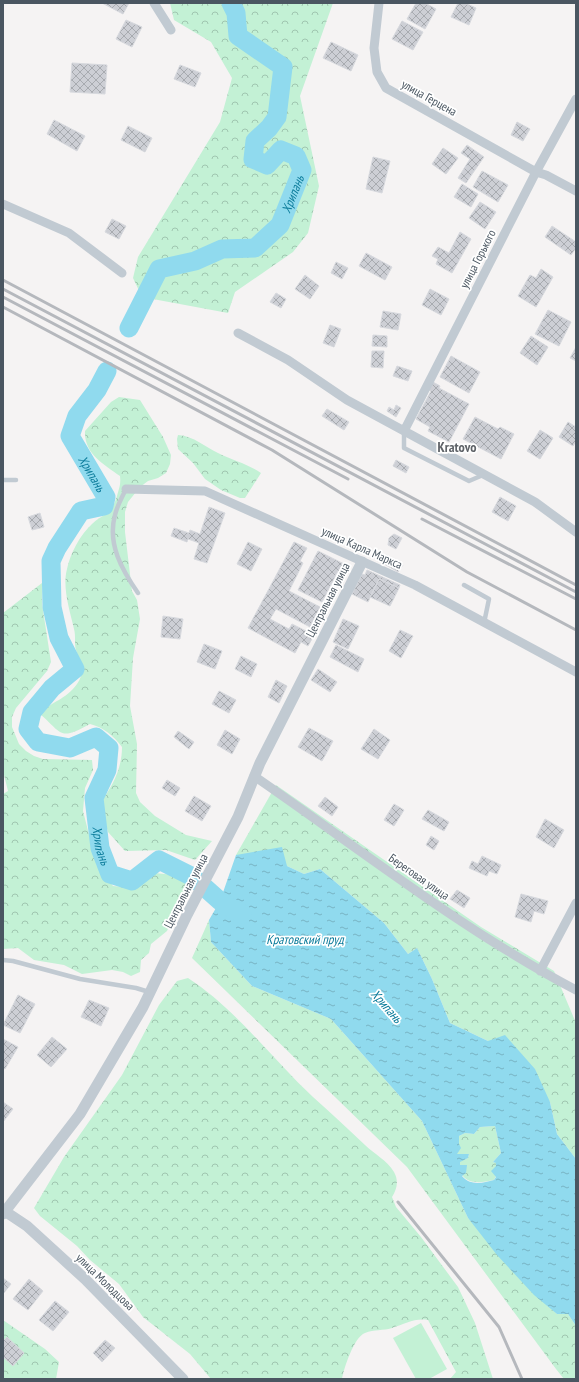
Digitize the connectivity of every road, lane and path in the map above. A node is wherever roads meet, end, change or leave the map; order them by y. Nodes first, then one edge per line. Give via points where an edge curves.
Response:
1 (154, 3) edge
2 (379, 3) edge
3 (171, 30) dead end
4 (576, 99) edge
5 (536, 172) junction
6 (576, 191) edge
7 (3, 204) edge
8 (122, 273) dead end
9 (238, 333) dead end
10 (404, 431) junction
11 (485, 474) junction
12 (3, 480) edge
13 (16, 480) dead end
14 (126, 489) joint
15 (576, 532) edge
16 (362, 562) junction
17 (464, 585) dead end
18 (138, 593) dead end
19 (484, 623) junction
20 (576, 672) edge
21 (254, 776) junction
22 (576, 903) edge
23 (3, 960) edge
24 (540, 971) junction
25 (576, 990) edge
26 (150, 992) junction
27 (4, 1211) edge
28 (182, 1379) edge

1 - 3 street
2 - 5 street, улица Герцена via 374,48 377,72 386,88
4 - 5 street, улица Горького
5 - 6 street, улица Герцена
5 - 10 street, улица Горького
7 - 8 street via 69,233
9 - 10 street via 288,360 347,400
10 - 11 street
10 - 11 lane via 404,448 469,481
11 - 15 street via 535,502
12 - 13 lane
14 - 16 street, улица Карла Маркса via 206,491
14 - 18 lane via 115,515 113,542 124,572
16 - 19 street, улица Карла Маркса via 415,585
16 - 21 street, Центральная улица
17 - 19 lane via 489,599
19 - 20 street, улица Карла Маркса
21 - 24 street, Береговая улица via 463,922
21 - 26 street, Центральная улица via 238,818
22 - 24 street
23 - 26 lane via 80,979
24 - 25 street, Береговая улица
26 - 27 street, Центральная улица via 80,1114
27 - 28 street, улица Молодцова via 27,1226 85,1279

